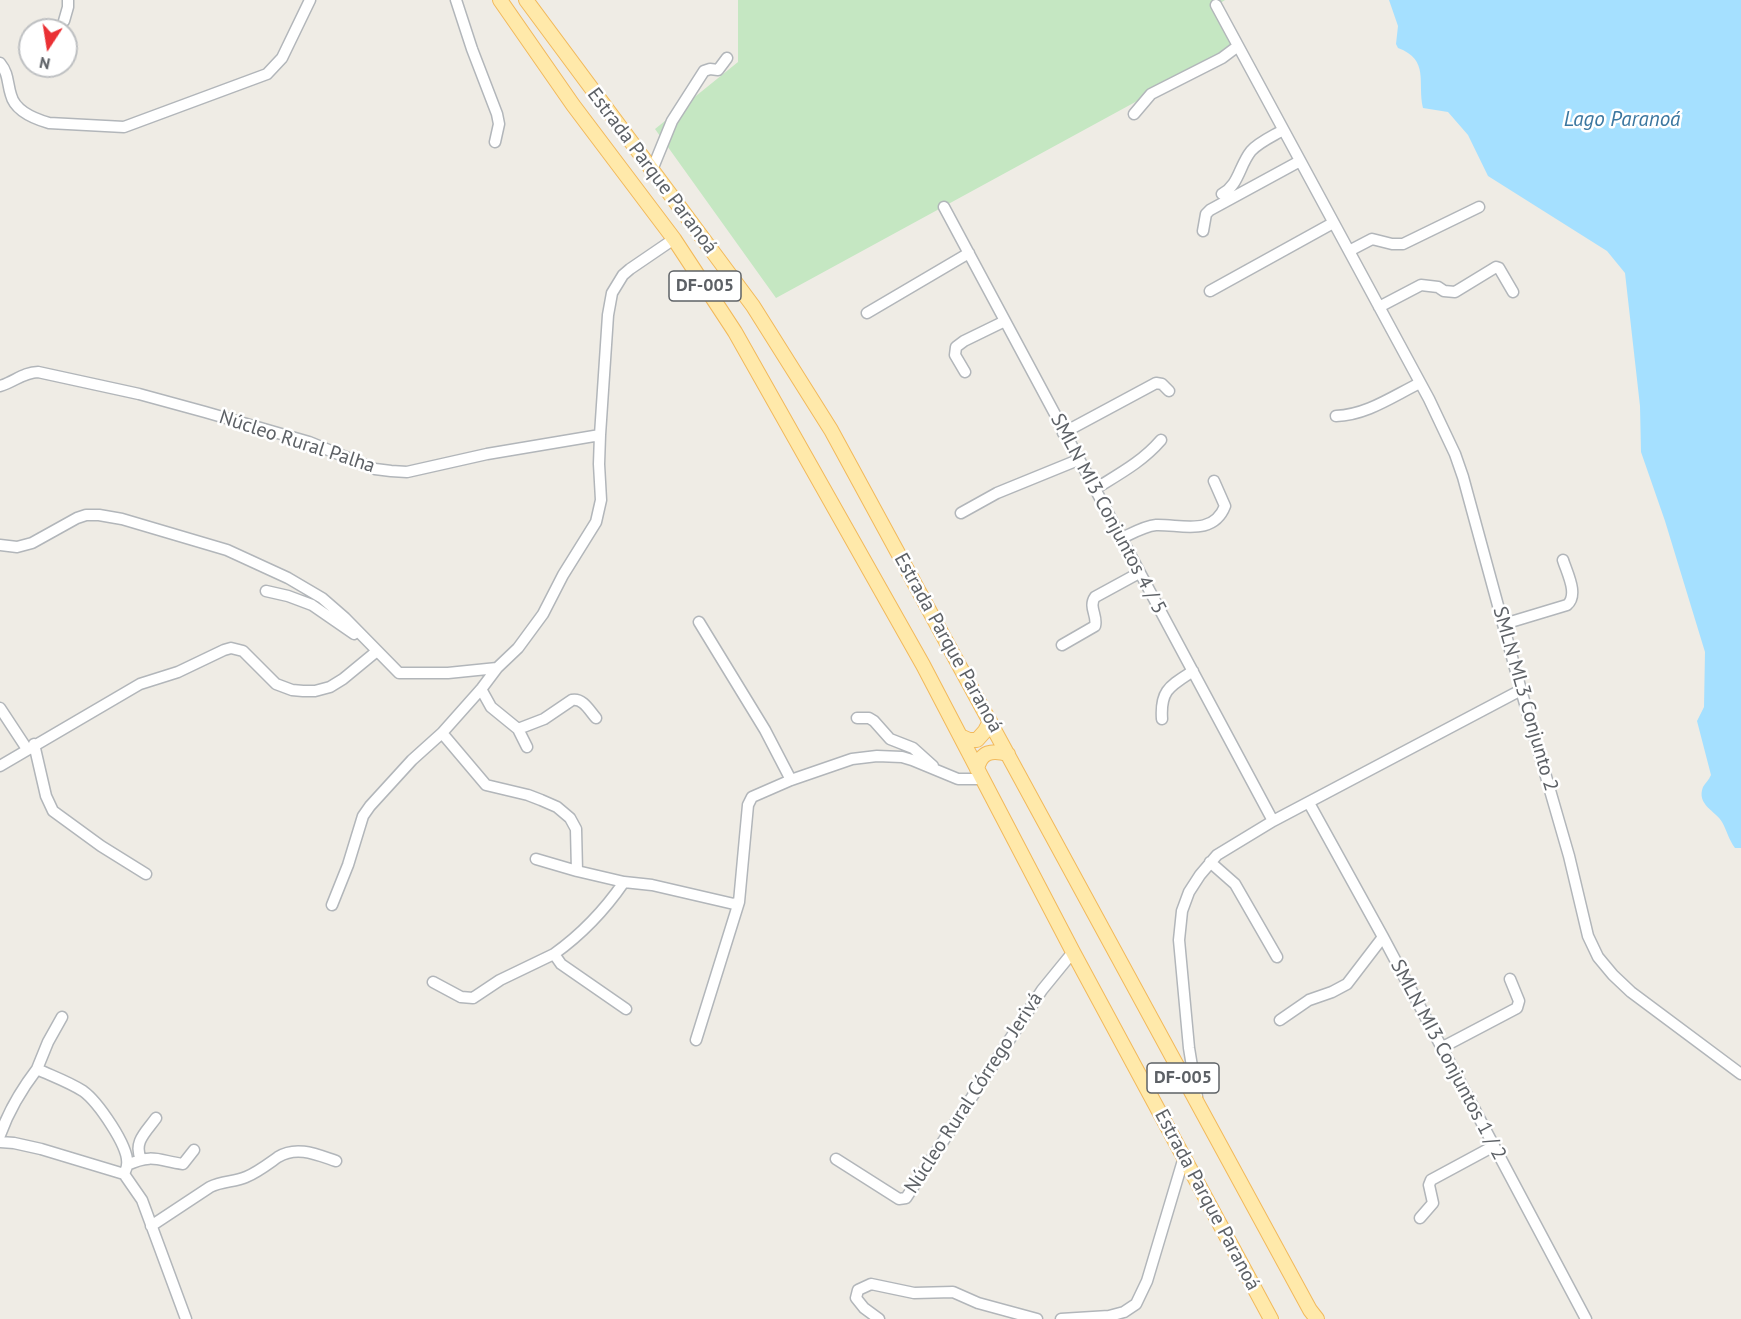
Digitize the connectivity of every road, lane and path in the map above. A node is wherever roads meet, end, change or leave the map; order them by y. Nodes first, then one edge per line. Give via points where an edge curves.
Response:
1 (68, 0) edge
2 (310, 0) edge
3 (456, 0) edge
4 (500, 0) edge
5 (526, 0) edge
6 (1216, 5) dead end
7 (65, 18) edge
8 (1238, 46) junction
9 (727, 58) dead end
10 (0, 63) edge
11 (595, 95) junction
12 (573, 105) junction
13 (1134, 114) dead end
14 (1283, 130) junction
15 (495, 142) dead end
16 (1300, 161) junction
17 (652, 170) junction
18 (1222, 194) dead end
19 (944, 207) dead end
20 (1479, 207) dead end
21 (1333, 223) junction
22 (1203, 231) dead end
23 (674, 239) junction
24 (1349, 251) junction
25 (969, 253) junction
26 (1210, 291) dead end
27 (1513, 292) dead end
28 (1379, 307) junction
29 (867, 313) dead end
30 (1005, 321) junction
31 (965, 372) dead end
32 (1420, 384) junction
33 (0, 386) edge
34 (1169, 391) dead end
35 (1336, 416) dead end
36 (1063, 433) junction
37 (600, 435) junction
38 (1161, 440) dead end
39 (1078, 460) junction
40 (1214, 481) dead end
41 (1095, 489) junction
42 (961, 513) dead end
43 (1120, 539) junction
44 (0, 545) edge
45 (1563, 560) dead end
46 (1139, 573) junction
47 (266, 591) dead end
48 (699, 622) dead end
49 (1504, 624) junction
50 (365, 640) junction
51 (1062, 645) dead end
52 (377, 651) junction
53 (497, 668) junction
54 (1193, 671) junction
55 (481, 689) junction
56 (1521, 690) junction
57 (0, 708) edge
58 (596, 718) dead end
59 (857, 718) dead end
60 (1162, 718) dead end
61 (990, 721) junction
62 (518, 729) junction
63 (442, 733) junction
64 (960, 736) junction
65 (30, 747) junction
66 (527, 747) dead end
67 (1008, 754) junction
68 (0, 766) edge
69 (938, 771) junction
70 (979, 774) junction
71 (791, 780) junction
72 (1309, 803) junction
73 (1273, 821) junction
74 (536, 859) dead end
75 (1210, 862) junction
76 (577, 871) junction
77 (146, 873) dead end
78 (624, 882) junction
79 (739, 902) junction
80 (332, 905) dead end
81 (1383, 937) junction
82 (1072, 952) junction
83 (554, 954) junction
84 (1277, 957) dead end
85 (1510, 979) dead end
86 (433, 982) dead end
87 (626, 1009) dead end
88 (62, 1017) dead end
89 (1280, 1020) dead end
90 (696, 1040) dead end
91 (1189, 1048) junction
92 (1441, 1048) junction
93 (1170, 1052) junction
94 (37, 1069) junction
95 (1741, 1074) edge
96 (1198, 1107) junction
97 (156, 1118) dead end
98 (0, 1135) edge
99 (0, 1142) edge
100 (1494, 1146) junction
101 (195, 1150) dead end
102 (1184, 1157) junction
103 (141, 1159) junction
104 (836, 1159) dead end
105 (336, 1161) dead end
106 (126, 1169) junction
107 (1420, 1218) dead end
108 (151, 1226) junction
109 (186, 1319) edge
110 (879, 1319) edge
111 (1037, 1319) edge
112 (1061, 1319) edge
113 (1271, 1319) edge
114 (1317, 1319) edge
115 (1586, 1319) edge

1 - 7 street
2 - 10 street via 282,58 267,74 124,127 49,123 27,115 13,99 9,78
3 - 15 street via 497,114
4 - 12 main road, Estrada Parque Paranoá / DF-005
5 - 11 main road, Estrada Parque Paranoá / DF-005
6 - 8 street, SMLN ML3 Conjunto 2
8 - 13 street via 1151,94
8 - 14 street, SMLN ML3 Conjunto 2
9 - 17 street via 718,70 704,71 672,121
11 - 12 main road via 577,91
11 - 17 main road, Estrada Parque Paranoá / DF-005
12 - 23 main road, Estrada Parque Paranoá / DF-005
14 - 16 street, SMLN ML3 Conjunto 2
14 - 18 street via 1254,148 1234,184
16 - 21 street, SMLN ML3 Conjunto 2
16 - 22 street via 1210,210
17 - 61 main road, Estrada Parque Paranoá / DF-005 via 753,306 800,379
19 - 25 street, SMLN MI3 Conjuntos 4 / 5
20 - 24 street via 1403,244 1372,239
21 - 24 street, SMLN ML3 Conjunto 2
21 - 26 street
23 - 37 street via 630,268 612,293
23 - 64 main road, Estrada Parque Paranoá / DF-005 via 735,332
24 - 28 street, SMLN ML3 Conjunto 2
25 - 29 street
25 - 30 street, SMLN MI3 Conjuntos 4 / 5
27 - 28 street via 1497,267 1455,292 1421,285
28 - 32 street, SMLN ML3 Conjunto 2
30 - 31 street via 956,347 955,355
30 - 36 street, SMLN MI3 Conjuntos 4 / 5
32 - 35 street via 1366,411
32 - 49 street, SMLN ML3 Conjunto 2 via 1455,454
33 - 37 street, Núcleo Rural Palha via 38,372 139,394 309,442 375,469 391,471 407,472
34 - 36 street via 1156,383
36 - 39 street, SMLN MI3 Conjuntos 4 / 5
37 - 53 street via 601,500 596,522 543,614 518,648
38 - 41 street via 1130,469
39 - 41 street, SMLN MI3 Conjuntos 4 / 5
39 - 42 street via 998,492
40 - 43 street via 1225,506 1215,519 1192,528 1156,525
41 - 43 street, SMLN MI3 Conjuntos 4 / 5
43 - 46 street, SMLN MI3 Conjuntos 4 / 5
44 - 50 street via 32,543 86,515 122,519 258,563 322,598
45 - 49 street via 1573,595 1570,602
46 - 51 street via 1095,597 1095,627
46 - 54 street, SMLN MI3 Conjuntos 4 / 5
47 - 50 street via 312,605
48 - 71 street
49 - 56 street, SMLN ML3 Conjunto 2
50 - 52 street
52 - 53 street via 403,675
52 - 65 street via 330,687 303,691 276,684 243,651 231,648 141,684
53 - 55 street
54 - 60 street via 1165,692
54 - 73 street, SMLN MI3 Conjuntos 4 / 5
55 - 62 street via 491,708
55 - 63 street
56 - 72 street
56 - 95 street, SMLN ML3 Conjunto 2 via 1588,936 1599,957 1631,992
57 - 65 street
58 - 62 street via 576,699
59 - 69 street via 874,721 890,739 914,748
61 - 64 main road via 977,740
61 - 67 main road, Estrada Parque Paranoá / DF-005
62 - 66 street
63 - 76 street via 486,785 535,797 570,818 576,829
63 - 80 street via 366,811
64 - 70 main road, Estrada Parque Paranoá / DF-005
65 - 68 street
65 - 77 street via 52,811
67 - 70 main road via 986,753 981,757
67 - 93 main road, Estrada Parque Paranoá / DF-005
69 - 70 street via 958,779
69 - 71 street via 902,757 877,756 852,759
70 - 82 main road, Estrada Parque Paranoá / DF-005
71 - 79 street via 752,797 749,802
72 - 73 street
72 - 81 street, SMLN MI3 Conjuntos 1 / 2
73 - 75 street
74 - 76 street
75 - 84 street via 1235,885
75 - 91 street via 1189,892 1180,927
76 - 78 street
78 - 79 street
78 - 83 street via 584,931
79 - 90 street
81 - 89 street via 1347,984 1309,1000
81 - 92 street, SMLN MI3 Conjuntos 1 / 2
82 - 102 main road, Estrada Parque Paranoá / DF-005
82 - 104 street, Núcleo Rural Córrego Jerivá via 1042,990 906,1198 899,1199
83 - 86 street via 473,998 461,997
83 - 87 street via 561,964
85 - 92 street via 1520,1000 1517,1008
88 - 94 street
91 - 93 street
91 - 96 street
92 - 100 street, SMLN MI3 Conjuntos 1 / 2
93 - 96 main road, Estrada Parque Paranoá / DF-005
94 - 98 street via 20,1092
94 - 106 street via 90,1097 119,1138
96 - 114 main road, Estrada Parque Paranoá / DF-005
97 - 103 street via 138,1144
99 - 106 street
100 - 107 street via 1431,1180 1433,1203
100 - 115 street, SMLN MI3 Conjuntos 1 / 2
101 - 103 street via 183,1164 158,1158
102 - 112 street via 1147,1281 1136,1304 1109,1316
102 - 113 main road, Estrada Parque Paranoá / DF-005
103 - 106 street
105 - 108 street via 303,1151 280,1155 247,1177 210,1187
106 - 108 street
108 - 109 street
110 - 111 street via 857,1301 856,1293 867,1285 914,1293 953,1292

